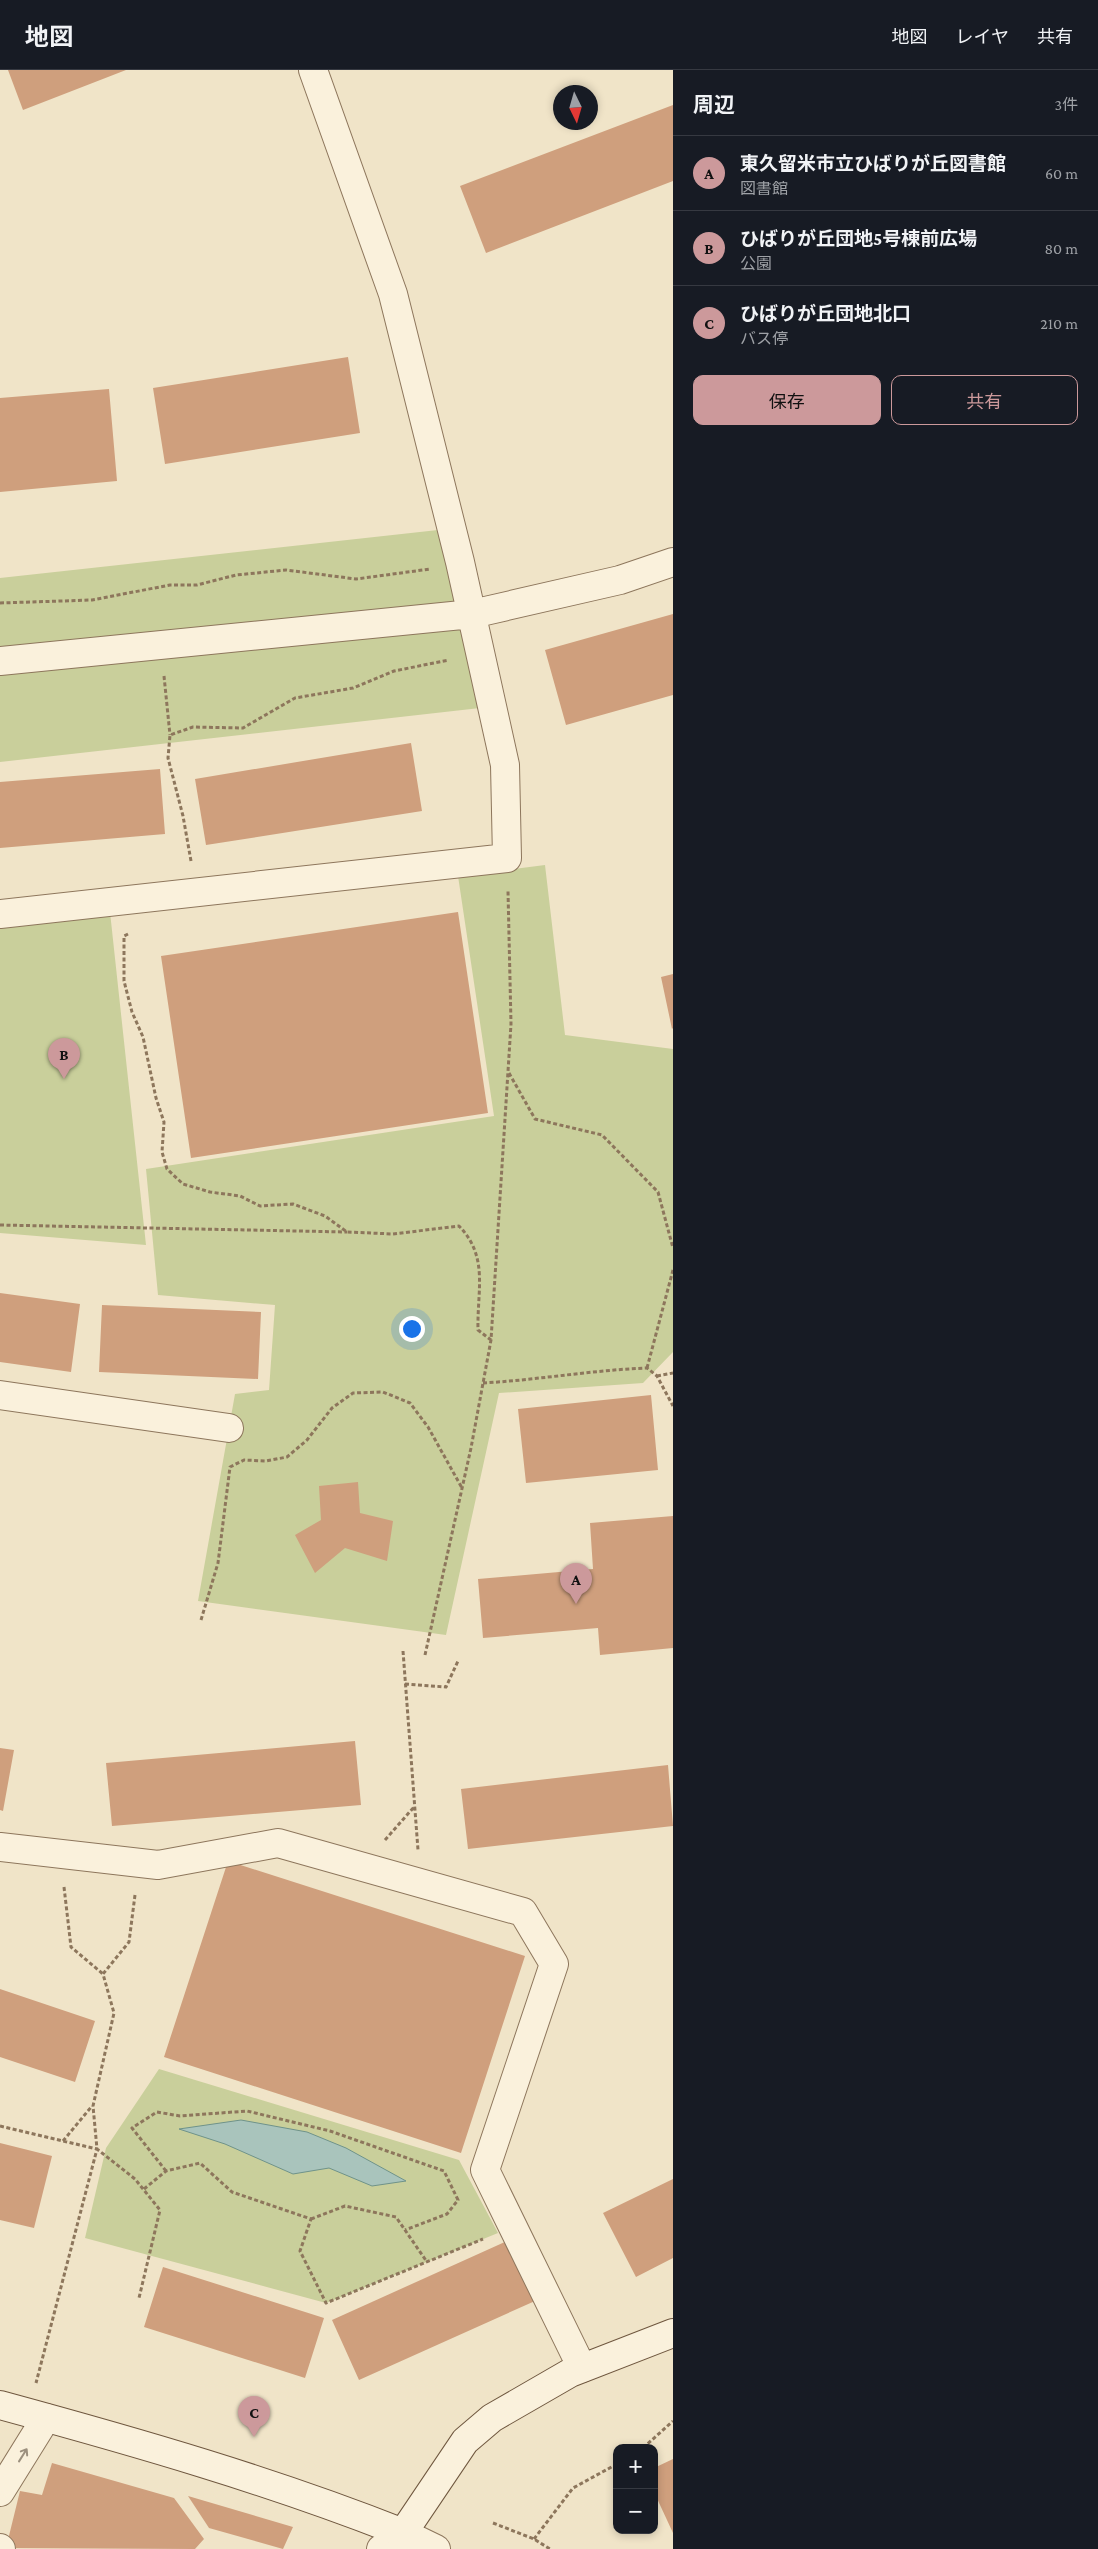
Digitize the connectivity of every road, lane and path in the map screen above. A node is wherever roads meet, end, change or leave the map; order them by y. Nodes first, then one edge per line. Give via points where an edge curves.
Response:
1 (313, 70) edge
2 (460, 562) junction
3 (673, 562) edge
4 (0, 603) edge
5 (472, 614) junction
6 (481, 656) junction
7 (0, 661) edge
8 (164, 670) dead end
9 (170, 735) junction
10 (507, 858) junction
11 (199, 892) junction
12 (0, 914) edge
13 (132, 932) dead end
14 (508, 1072) junction
15 (0, 1225) edge
16 (347, 1232) junction
17 (673, 1248) edge
18 (673, 1270) edge
19 (491, 1340) junction
20 (647, 1368) junction
21 (673, 1373) edge
22 (657, 1376) junction
23 (483, 1383) junction
24 (0, 1394) edge
25 (673, 1406) edge
26 (229, 1428) dead end
27 (462, 1489) junction
28 (201, 1620) dead end
29 (403, 1651) dead end
30 (424, 1655) dead end
31 (458, 1661) dead end
32 (405, 1684) junction
33 (414, 1807) junction
34 (0, 1847) edge
35 (59, 1854) junction
36 (139, 1862) junction
37 (363, 1866) junction
38 (420, 1883) junction
39 (103, 1974) junction
40 (93, 2106) junction
41 (0, 2126) edge
42 (63, 2141) junction
43 (97, 2149) junction
44 (166, 2171) junction
45 (144, 2189) junction
46 (311, 2220) junction
47 (512, 2224) junction
48 (405, 2230) junction
49 (427, 2262) junction
50 (139, 2298) dead end
51 (673, 2333) edge
52 (582, 2368) junction
53 (0, 2405) edge
54 (37, 2415) junction
55 (673, 2421) edge
56 (647, 2444) edge
57 (613, 2466) edge
58 (0, 2492) edge
59 (493, 2524) dead end
60 (403, 2532) junction
61 (534, 2539) junction
62 (381, 2549) edge
63 (436, 2549) edge
64 (550, 2549) edge

1 - 2 street via 393,294
2 - 4 path via 420,572 356,580 286,570 236,575 197,585 170,585 92,600
2 - 5 street
3 - 5 street via 620,580
5 - 6 street
5 - 7 street
6 - 9 path via 394,671 353,688 295,698 242,728 194,727
6 - 10 street via 505,765
8 - 9 path
9 - 11 path via 168,758
10 - 11 street
10 - 14 path via 511,1024
11 - 12 street
13 - 16 path via 124,936 124,981 143,1037 164,1122 162,1152 167,1169 184,1184 240,1196 260,1206 293,1204 325,1216
14 - 17 path via 535,1119 602,1135 658,1192
14 - 19 path
15 - 16 path
16 - 19 path via 393,1234 459,1226 472,1239 480,1268 478,1330
18 - 20 path
19 - 23 path
20 - 22 path
20 - 23 path
21 - 22 path
22 - 25 path
23 - 27 path
24 - 26 street
27 - 28 path via 428,1427 410,1403 382,1392 352,1392 332,1408 307,1440 287,1457 266,1461 244,1460 230,1468 218,1563
27 - 30 path
29 - 32 path
31 - 32 path via 446,1687
32 - 33 path
33 - 37 path
33 - 38 path
34 - 35 street
35 - 36 street
35 - 39 path via 71,1947
36 - 37 street via 158,1865 278,1843
36 - 39 path via 129,1942
37 - 38 street
38 - 47 street via 523,1912 554,1964 485,2170
39 - 40 path via 114,2013
40 - 42 path
40 - 43 path
41 - 42 path
42 - 43 path
43 - 45 path
43 - 54 path
44 - 45 path
44 - 46 path via 200,2162 232,2192
44 - 48 path via 132,2128 157,2112 180,2116 247,2110 330,2131 444,2171 458,2200 447,2214
45 - 50 path via 160,2210
46 - 48 path via 345,2206 396,2217
46 - 49 path via 300,2251 326,2303
47 - 49 path via 498,2233
47 - 52 street
48 - 49 path
51 - 52 street
52 - 60 street via 492,2418 465,2441
53 - 54 street
58 -> 54 street
54 - 60 street via 320,2500
55 - 56 path
57 - 61 path via 573,2488
59 - 61 path
60 - 62 street
60 - 63 street
61 - 64 path

